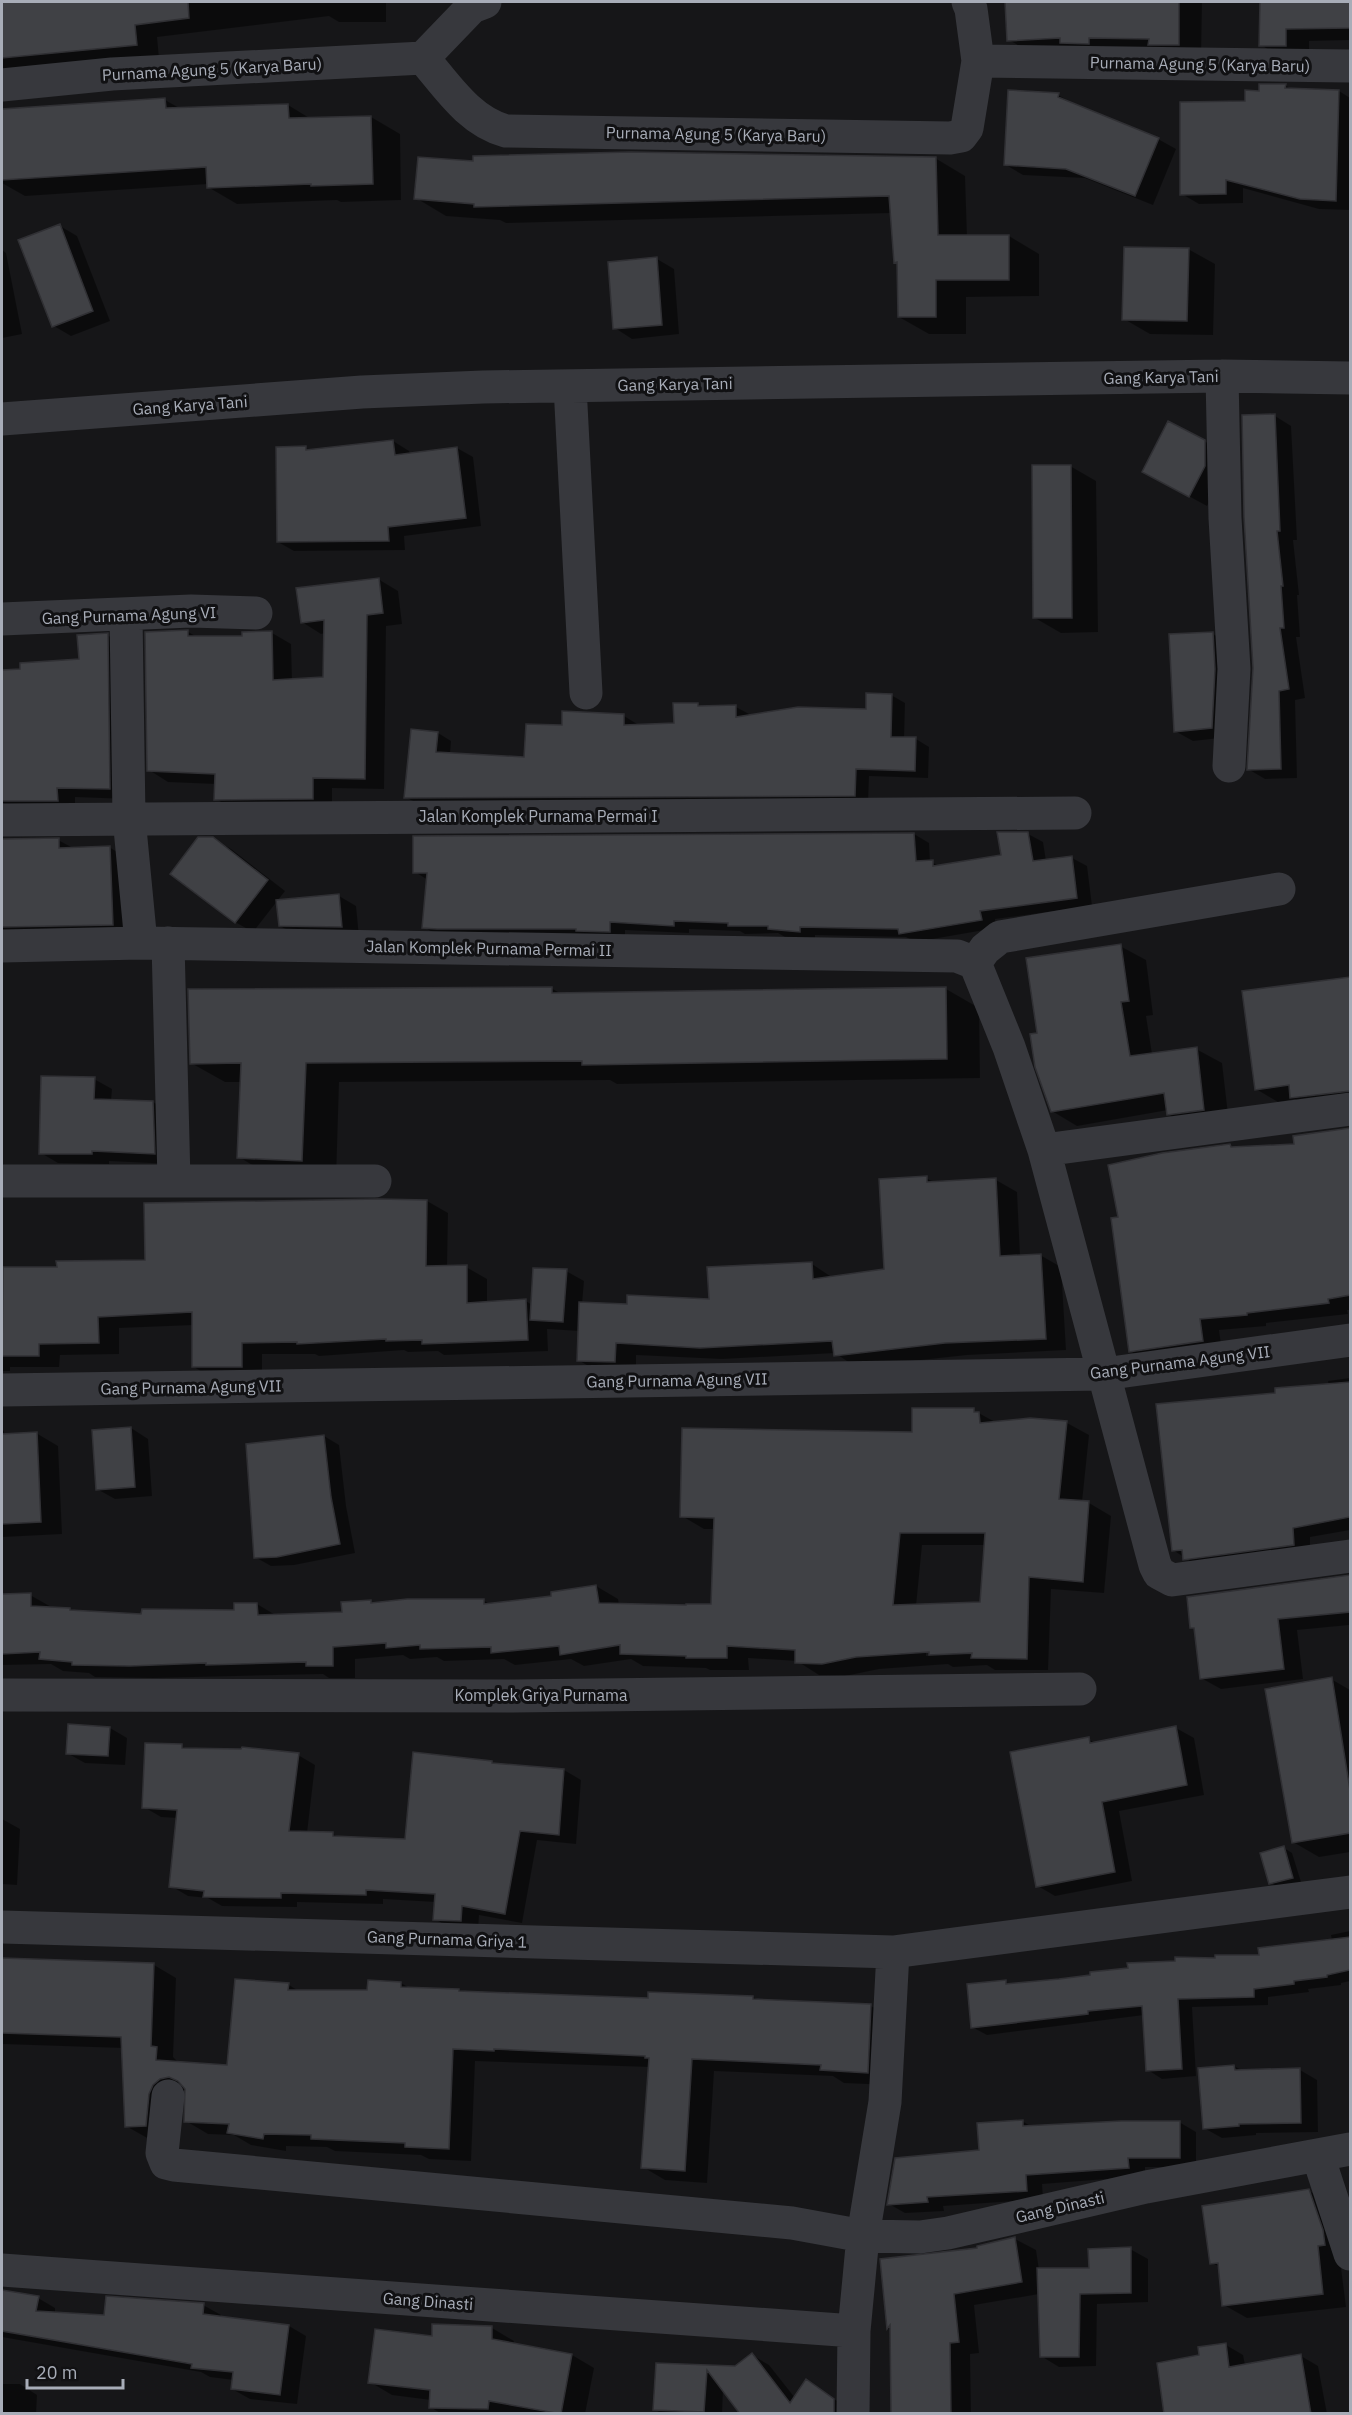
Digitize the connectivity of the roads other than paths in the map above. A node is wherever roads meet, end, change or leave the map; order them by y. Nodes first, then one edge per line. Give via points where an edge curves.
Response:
1 (485, 2) edge
2 (968, 2) edge
3 (423, 58) junction
4 (978, 61) junction
5 (1350, 66) edge
6 (2, 85) edge
7 (1222, 376) junction
8 (1350, 378) edge
9 (570, 386) junction
10 (2, 419) edge
11 (256, 613) dead end
12 (126, 615) junction
13 (2, 619) edge
14 (586, 693) dead end
15 (1229, 766) dead end
16 (1075, 813) dead end
17 (129, 818) junction
18 (2, 820) edge
19 (1280, 890) dead end
20 (154, 943) junction
21 (2, 946) edge
22 (975, 963) junction
23 (1350, 1109) edge
24 (1044, 1150) junction
25 (2, 1181) edge
26 (174, 1181) junction
27 (375, 1181) dead end
28 (1350, 1340) edge
29 (1104, 1374) junction
30 (2, 1390) edge
31 (1350, 1556) edge
32 (1080, 1689) dead end
33 (2, 1695) edge
34 (1350, 1892) edge
35 (2, 1927) edge
36 (893, 1952) junction
37 (168, 2096) dead end
38 (1350, 2149) edge
39 (1318, 2156) junction
40 (863, 2236) junction
41 (1350, 2254) edge
42 (2, 2270) edge
43 (854, 2331) junction
44 (853, 2414) edge

1 - 3 street via 472,7
2 - 4 street, Purnama Agung 5 (Karya Baru)
3 - 4 street, Purnama Agung 5 (Karya Baru) via 480,120 506,131 950,138 961,136 967,128
3 - 6 street, Purnama Agung 5 (Karya Baru) via 112,74
4 - 5 street, Purnama Agung 5 (Karya Baru)
7 - 8 street, Gang Karya Tani
7 - 9 street, Gang Karya Tani
7 - 15 street via 1234,669
9 - 10 street, Gang Karya Tani via 362,392
9 - 14 street
11 - 12 street, Gang Purnama Agung VI via 190,611
12 - 13 street, Gang Purnama Agung VI
12 - 17 street
16 - 17 street, Jalan Komplek Purnama Permai I
17 - 18 street, Jalan Komplek Purnama Permai I
17 - 20 street
19 - 22 street via 1000,937
20 - 21 street, Jalan Komplek Purnama Permai II
20 - 22 street, Jalan Komplek Purnama Permai II via 957,956
20 - 26 street
22 - 24 street
23 - 24 street
24 - 29 street
25 - 26 street
26 - 27 street
28 - 29 street, Gang Purnama Agung VII
29 - 30 street, Gang Purnama Agung VII
29 - 31 street via 1159,1573 1172,1580
32 - 33 street, Komplek Griya Purnama via 513,1696
34 - 36 street, Gang Purnama Griya 1
35 - 36 street, Gang Purnama Griya 1
36 - 40 street via 885,2102
37 - 40 street, Gang Dinasti via 162,2153 166,2163 174,2165 792,2223
38 - 39 street, Gang Dinasti
39 - 40 street, Gang Dinasti via 1146,2187 948,2233 920,2237
39 - 41 street
40 - 43 street
42 - 43 street, Gang Dinasti
43 - 44 street

